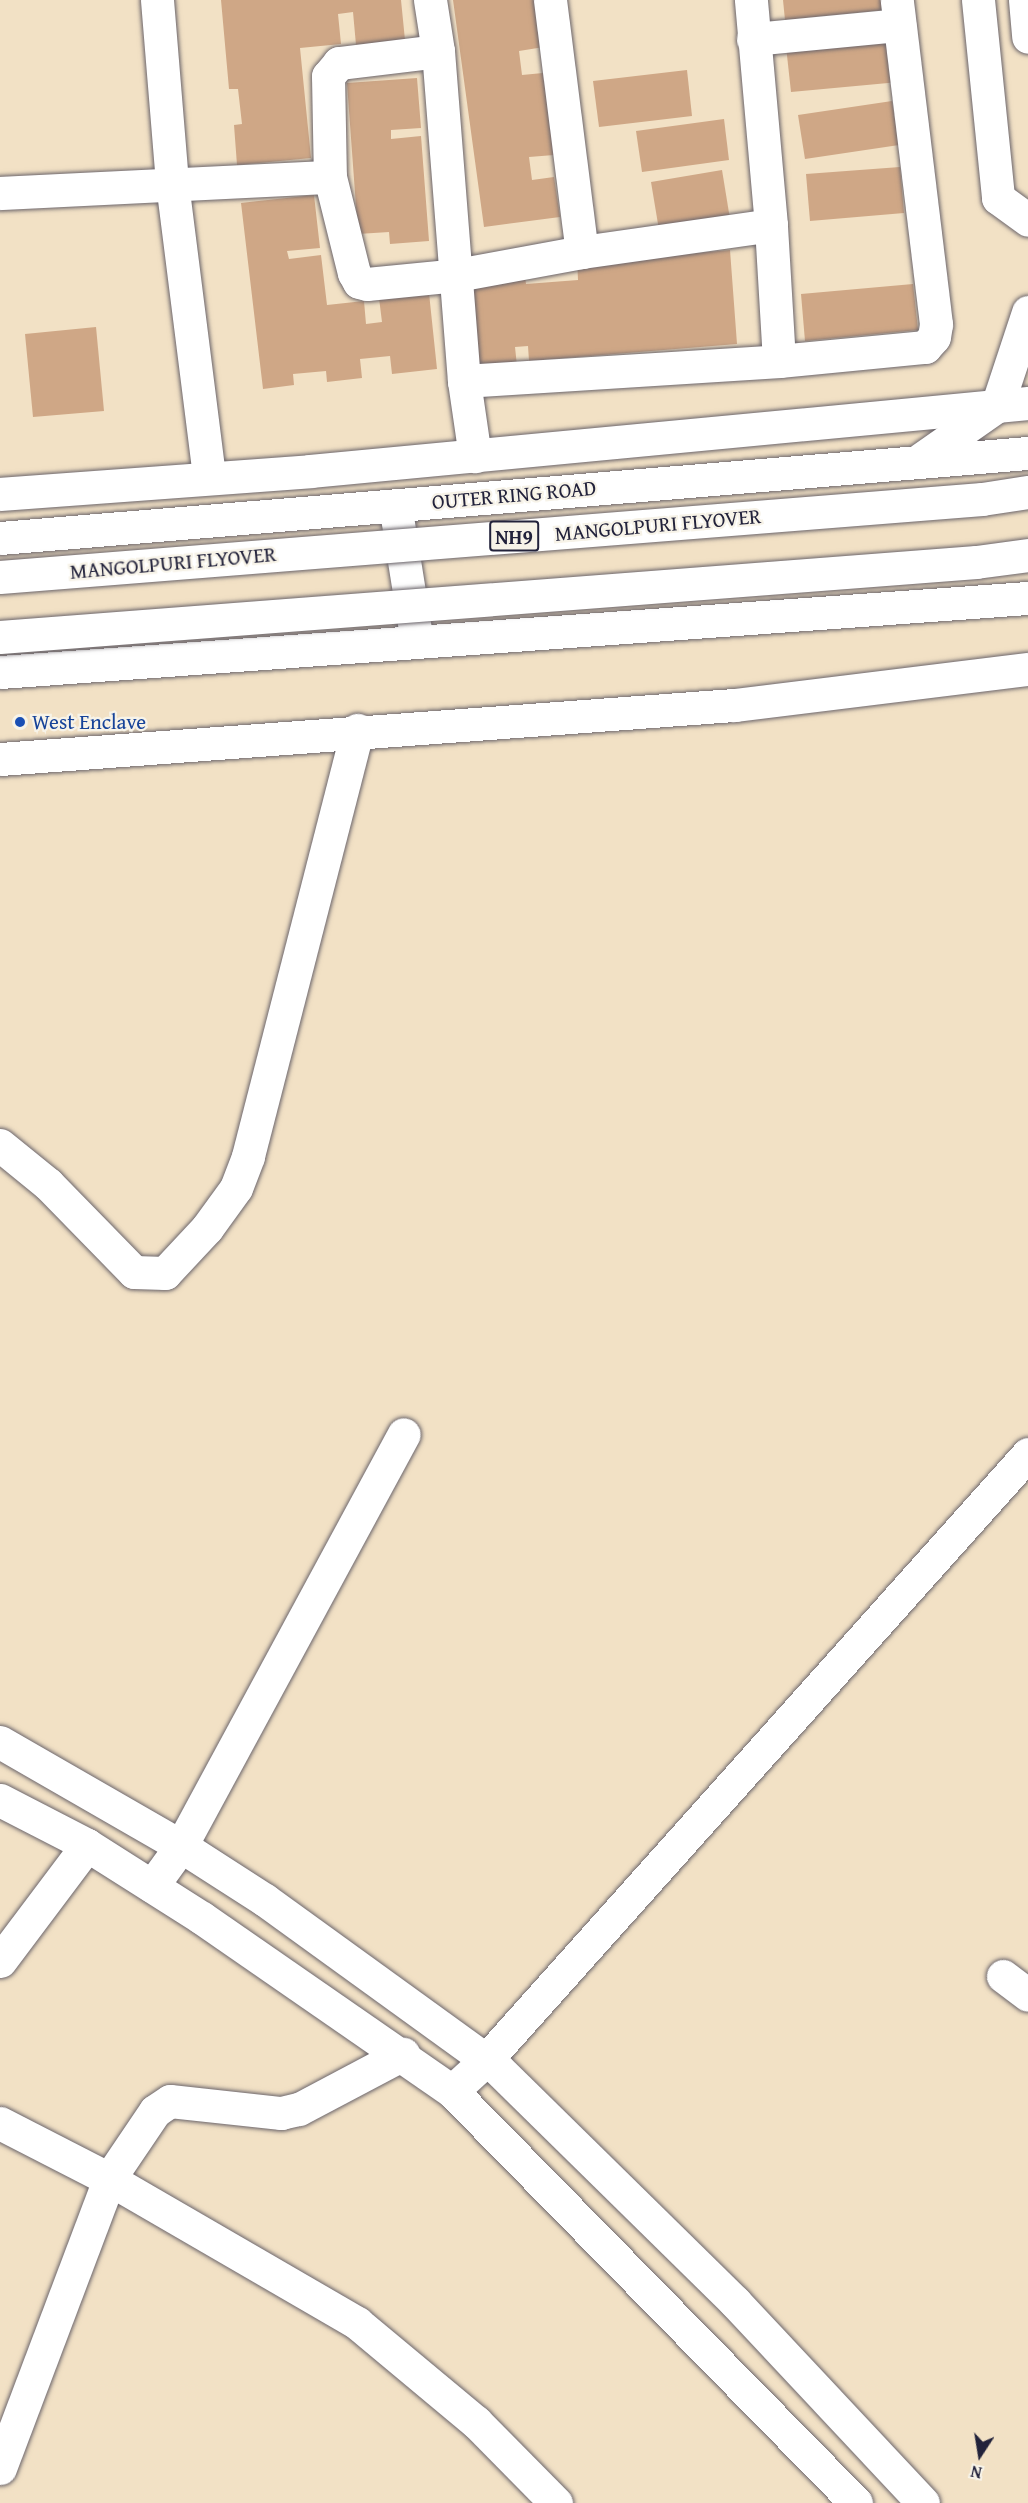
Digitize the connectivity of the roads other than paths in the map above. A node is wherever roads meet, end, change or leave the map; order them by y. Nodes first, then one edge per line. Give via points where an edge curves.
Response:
1 (156, 0) edge
2 (430, 0) edge
3 (550, 0) edge
4 (751, 0) edge
5 (978, 0) edge
6 (1025, 0) edge
7 (898, 12) edge
8 (1028, 37) edge
9 (753, 39) junction
10 (438, 51) junction
11 (330, 177) junction
12 (172, 183) junction
13 (0, 193) edge
14 (1028, 220) edge
15 (771, 225) junction
16 (582, 252) junction
17 (457, 275) junction
18 (1028, 312) edge
19 (779, 361) junction
20 (464, 381) junction
21 (1012, 405) edge
22 (1028, 453) edge
23 (474, 456) junction
24 (917, 462) junction
25 (209, 477) junction
26 (1028, 492) edge
27 (0, 494) edge
28 (396, 505) junction
29 (0, 538) edge
30 (1028, 555) edge
31 (0, 577) edge
32 (1028, 598) edge
33 (0, 637) edge
34 (417, 642) junction
35 (1028, 669) edge
36 (0, 672) edge
37 (357, 730) junction
38 (0, 759) edge
39 (0, 1145) edge
40 (404, 1434) dead end
41 (1028, 1454) edge
42 (0, 1742) edge
43 (0, 1800) edge
44 (87, 1845) junction
45 (181, 1846) junction
46 (152, 1886) junction
47 (249, 1890) junction
48 (222, 1931) junction
49 (0, 1960) edge
50 (403, 2054) junction
51 (486, 2060) junction
52 (452, 2091) junction
53 (0, 2123) edge
54 (110, 2179) junction
55 (0, 2468) edge
56 (556, 2503) edge
57 (856, 2503) edge
58 (923, 2503) edge

1 - 12 main road
2 - 10 main road
3 - 16 main road
4 - 9 main road
5 - 14 main road via 998,198
6 - 8 main road
7 - 9 main road
7 - 19 main road via 936,324 934,337 925,347
9 - 15 main road
10 - 11 main road via 339,63 331,68
10 - 17 main road
11 - 12 main road
11 - 17 main road via 359,282
12 - 13 main road
12 - 25 main road
15 - 16 main road
15 - 19 main road
16 - 17 main road
17 - 20 main road
18 - 21 main road
19 - 20 main road
20 - 23 main road
21 - 23 main road
21 - 24 main road
22 - 24 main road, OUTER RING ROAD
23 - 25 main road
24 - 28 main road, OUTER RING ROAD
25 - 27 main road
26 - 31 main road, MANGOLPURI FLYOVER / NH9, bridge via 982,499
28 - 29 main road, OUTER RING ROAD
28 - 34 main road
30 - 33 main road, bridge
32 - 34 main road
34 - 36 main road
35 - 37 main road via 735,705
37 - 38 main road
37 - 39 main road via 248,1156 236,1188 207,1228 165,1273 134,1272 48,1185
40 - 45 main road
41 - 51 main road
42 - 45 main road
43 - 44 main road
44 - 46 main road
44 - 49 main road
45 - 46 main road
45 - 47 main road
46 - 48 main road
47 - 48 main road
47 - 51 main road
48 - 50 main road
50 - 52 main road
50 - 54 main road via 298,2109 281,2112 170,2101 155,2111
51 - 52 main road
51 - 58 main road via 735,2302
52 - 57 main road
53 - 54 main road
54 - 55 main road
54 - 56 main road via 357,2323 476,2422

